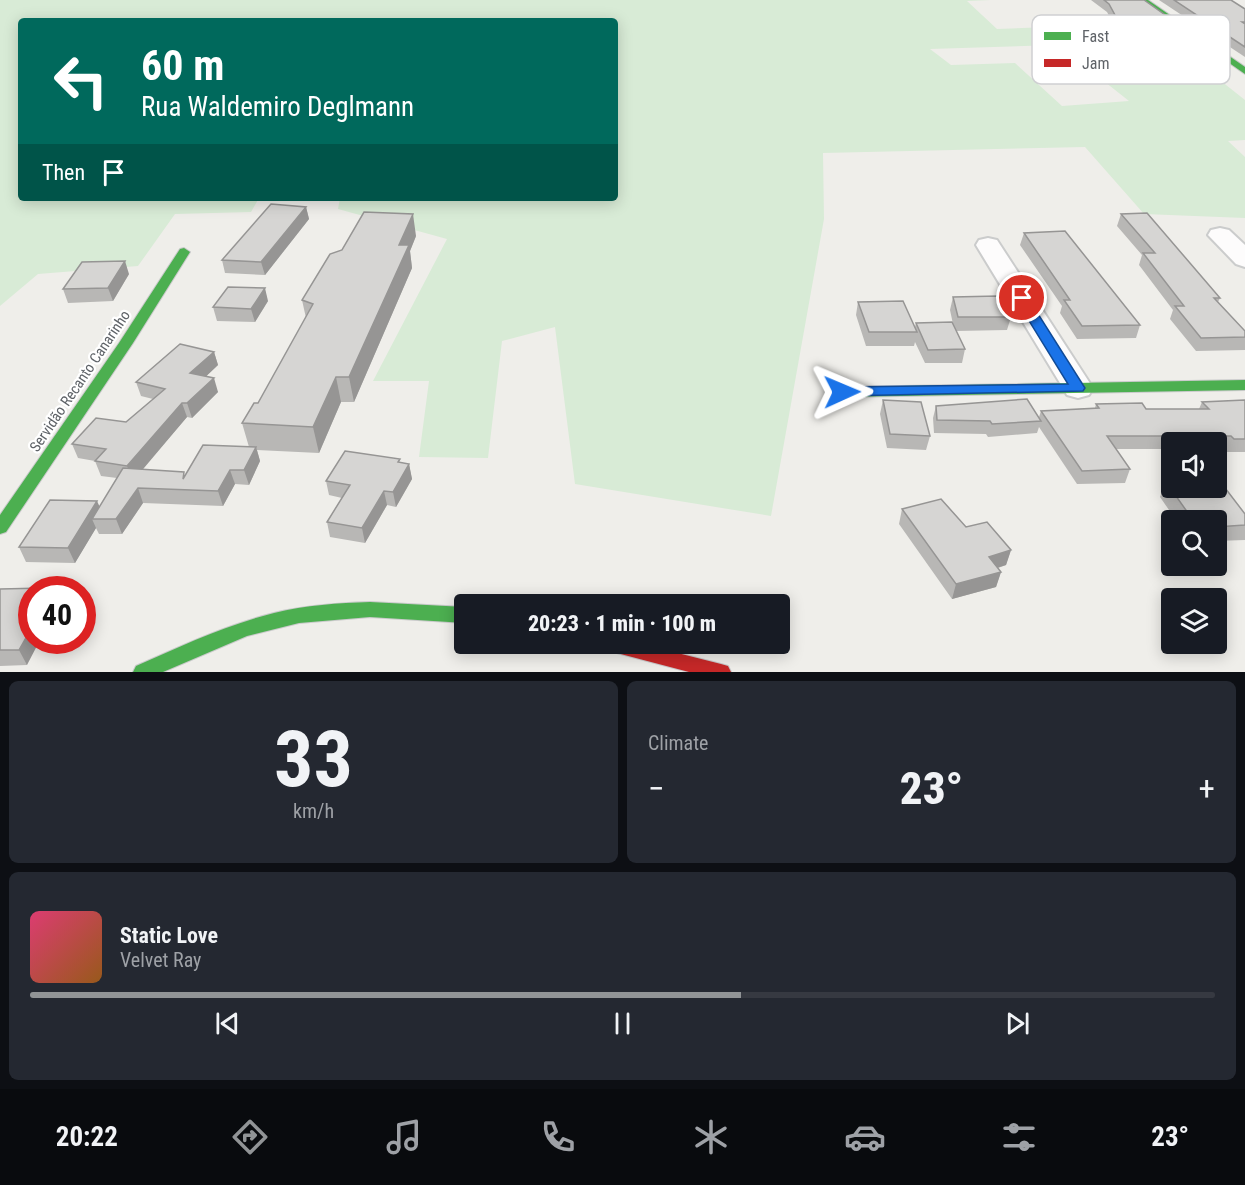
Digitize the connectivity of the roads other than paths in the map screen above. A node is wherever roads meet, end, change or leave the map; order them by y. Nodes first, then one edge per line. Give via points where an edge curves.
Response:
1 (1143, 0) edge
2 (1165, 15) edge
3 (1230, 61) edge
4 (1245, 71) edge
5 (1220, 235) dead end
6 (988, 245) dead end
7 (184, 252) dead end
8 (1245, 260) edge
9 (1245, 385) edge
10 (1078, 388) junction
11 (842, 392) dead end
12 (0, 528) edge
13 (454, 613) edge
14 (652, 654) edge
15 (143, 672) edge
16 (721, 672) edge

1 - 2 street
3 - 4 street
5 - 8 street
6 - 10 street
7 - 12 street, Servidão Recanto Canarinho
9 - 10 street
10 - 11 street
13 - 15 street via 423,609 343,611 276,621 197,648
14 - 16 street

